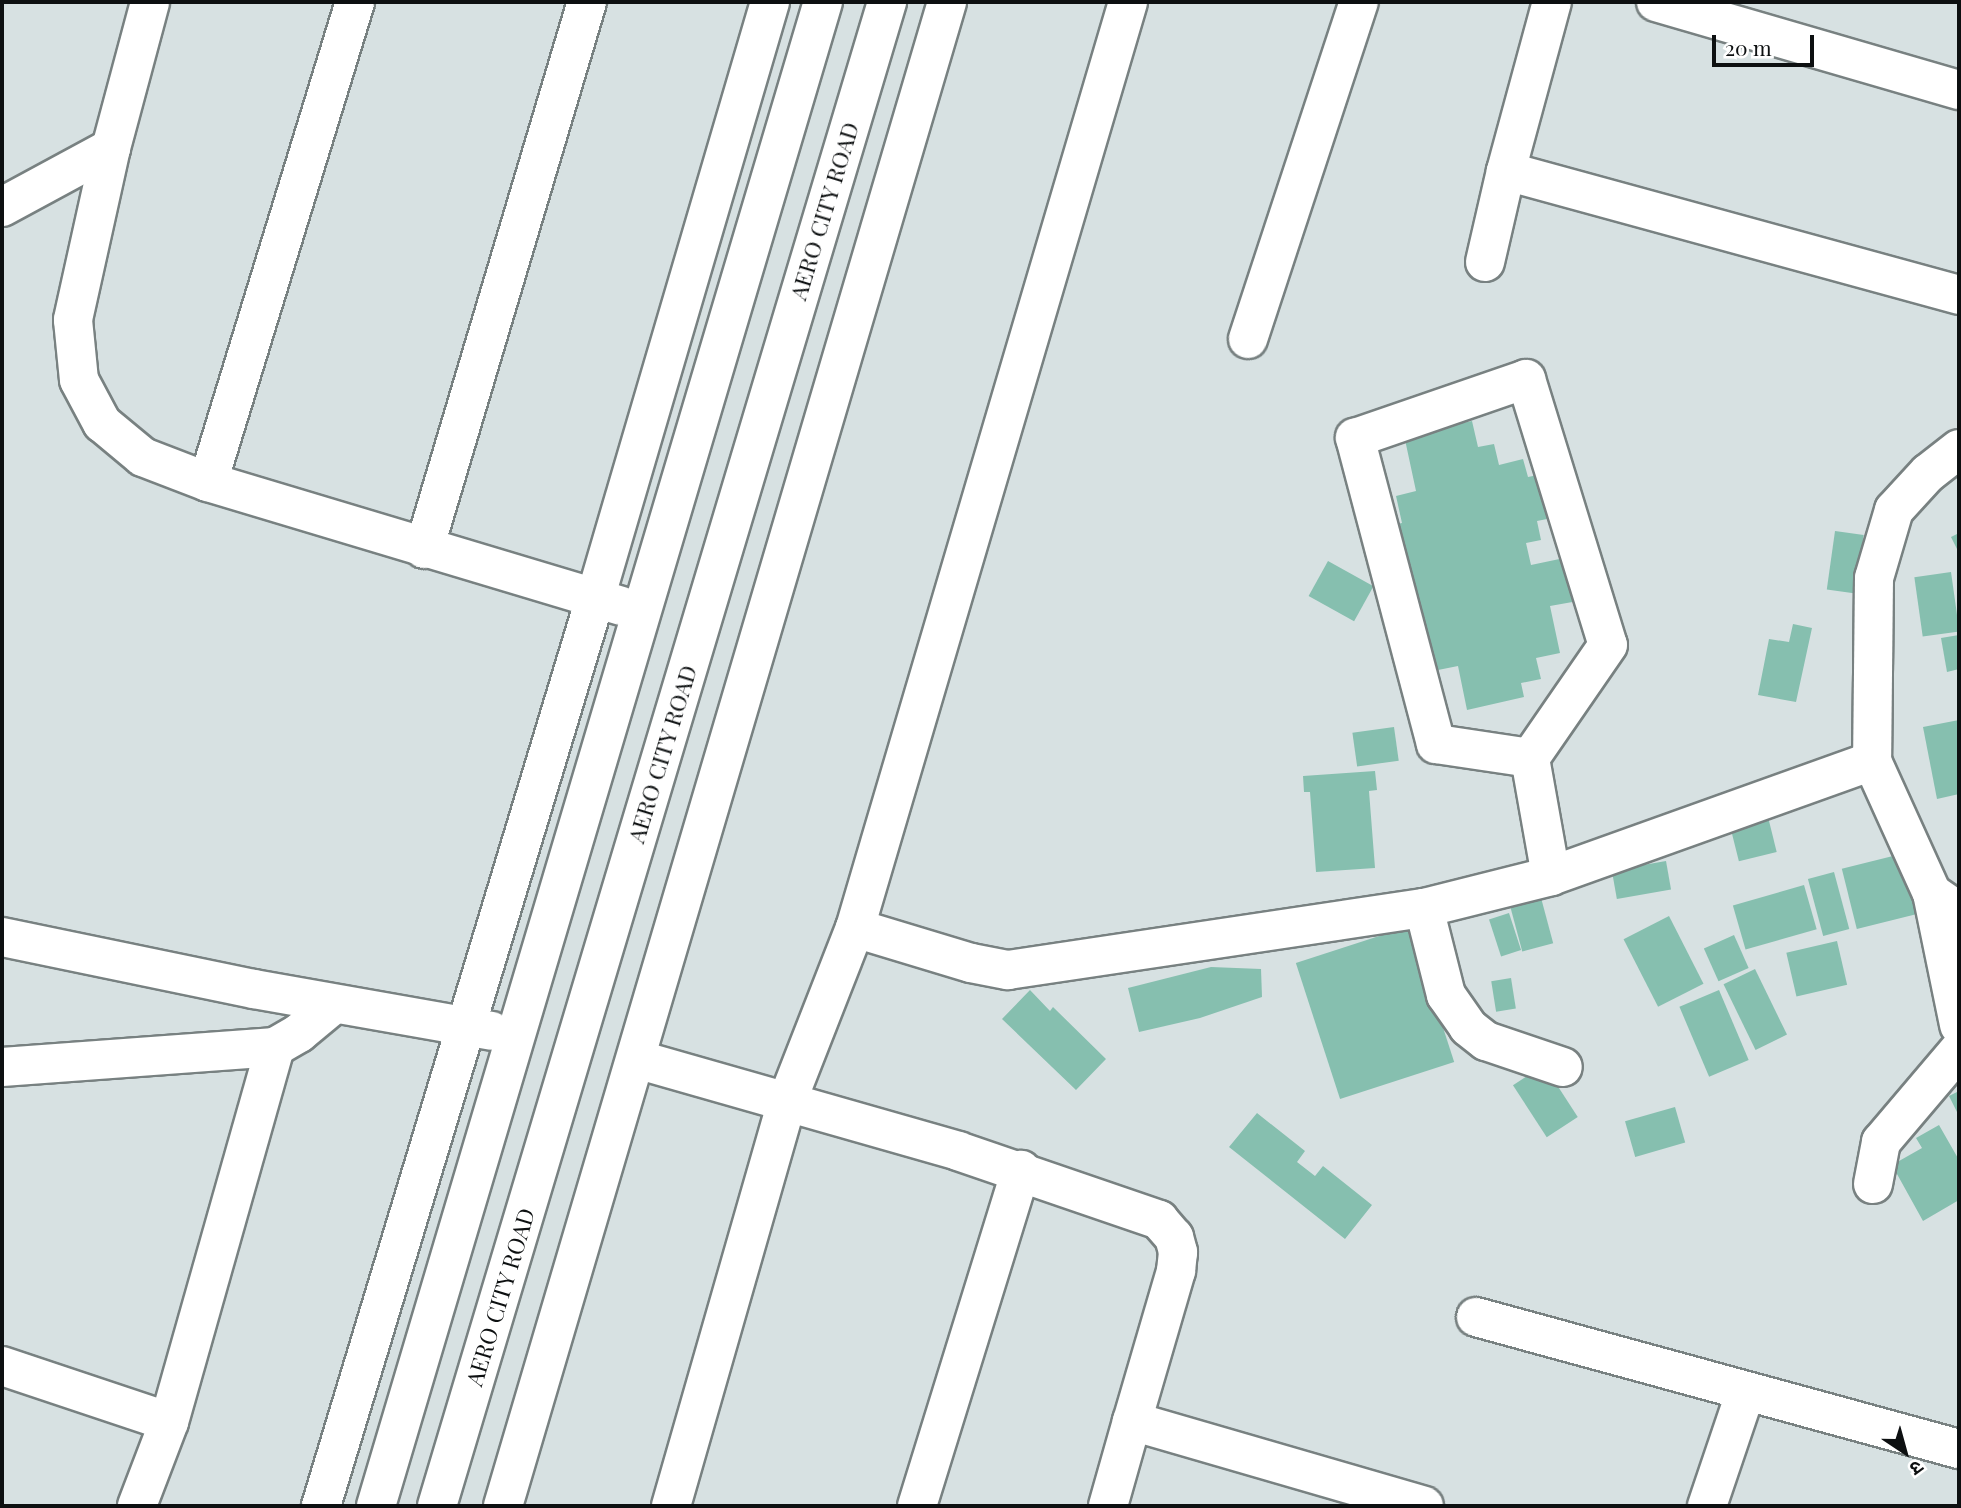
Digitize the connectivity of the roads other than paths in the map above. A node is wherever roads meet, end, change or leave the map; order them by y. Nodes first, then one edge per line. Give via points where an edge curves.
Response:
1 (150, 2) edge
2 (355, 2) edge
3 (587, 2) edge
4 (771, 2) edge
5 (823, 2) edge
6 (887, 2) edge
7 (947, 2) edge
8 (1128, 2) edge
9 (1359, 2) edge
10 (1552, 2) edge
11 (1656, 2) edge
12 (1959, 90) edge
13 (111, 148) junction
14 (1506, 171) junction
15 (2, 207) edge
16 (1485, 262) dead end
17 (1959, 295) edge
18 (1248, 339) dead end
19 (1959, 449) edge
20 (208, 482) junction
21 (424, 549) junction
22 (595, 598) junction
23 (641, 612) junction
24 (1530, 758) junction
25 (1872, 761) junction
26 (1550, 876) junction
27 (1945, 903) edge
28 (1424, 908) junction
29 (855, 928) junction
30 (2, 937) edge
31 (334, 1004) junction
32 (1959, 1025) edge
33 (465, 1027) junction
34 (516, 1035) junction
35 (275, 1046) junction
36 (1959, 1050) edge
37 (636, 1059) junction
38 (2, 1067) edge
39 (1563, 1067) dead end
40 (786, 1104) junction
41 (1021, 1170) junction
42 (1873, 1184) dead end
43 (1476, 1317) dead end
44 (2, 1366) edge
45 (1746, 1391) junction
46 (1132, 1421) junction
47 (169, 1422) junction
48 (1959, 1449) edge
49 (1314, 1490) edge
50 (137, 1506) edge
51 (321, 1506) edge
52 (376, 1506) edge
53 (437, 1506) edge
54 (503, 1506) edge
55 (671, 1506) edge
56 (917, 1506) edge
57 (1108, 1506) edge
58 (1424, 1506) edge
59 (1707, 1506) edge

1 - 13 street
2 - 20 street
3 - 21 street
4 - 22 street
5 - 23 street
6 - 53 street, AERO CITY ROAD
7 - 37 street
8 - 29 street
9 - 18 street
10 - 14 street
11 - 12 street
13 - 15 street
13 - 20 street via 73,320 79,380 102,423 143,457
14 - 16 street
14 - 17 street
19 - 25 street via 1894,510 1874,578
20 - 21 street
21 - 22 street
22 - 23 street
22 - 33 street
23 - 34 street
24 - 24 street via 1436,744 1355,438 1526,379 1608,645
24 - 26 street
25 - 26 street
25 - 27 street
26 - 28 street
27 - 32 street
28 - 29 street via 1008,971
28 - 39 street via 1446,995 1468,1027 1486,1041
29 - 40 street
30 - 31 street
31 - 33 street
31 - 35 street
33 - 34 street
33 - 51 street
34 - 52 street
35 - 38 street
35 - 47 street
36 - 42 street via 1881,1142
37 - 40 street
37 - 54 street
40 - 41 street
40 - 55 street
41 - 46 street via 1142,1212 1159,1220 1174,1237 1176,1271
41 - 56 street
43 - 45 street
44 - 47 street
45 - 48 street
45 - 59 street
46 - 49 street
46 - 57 street
47 - 50 street
49 - 58 street

